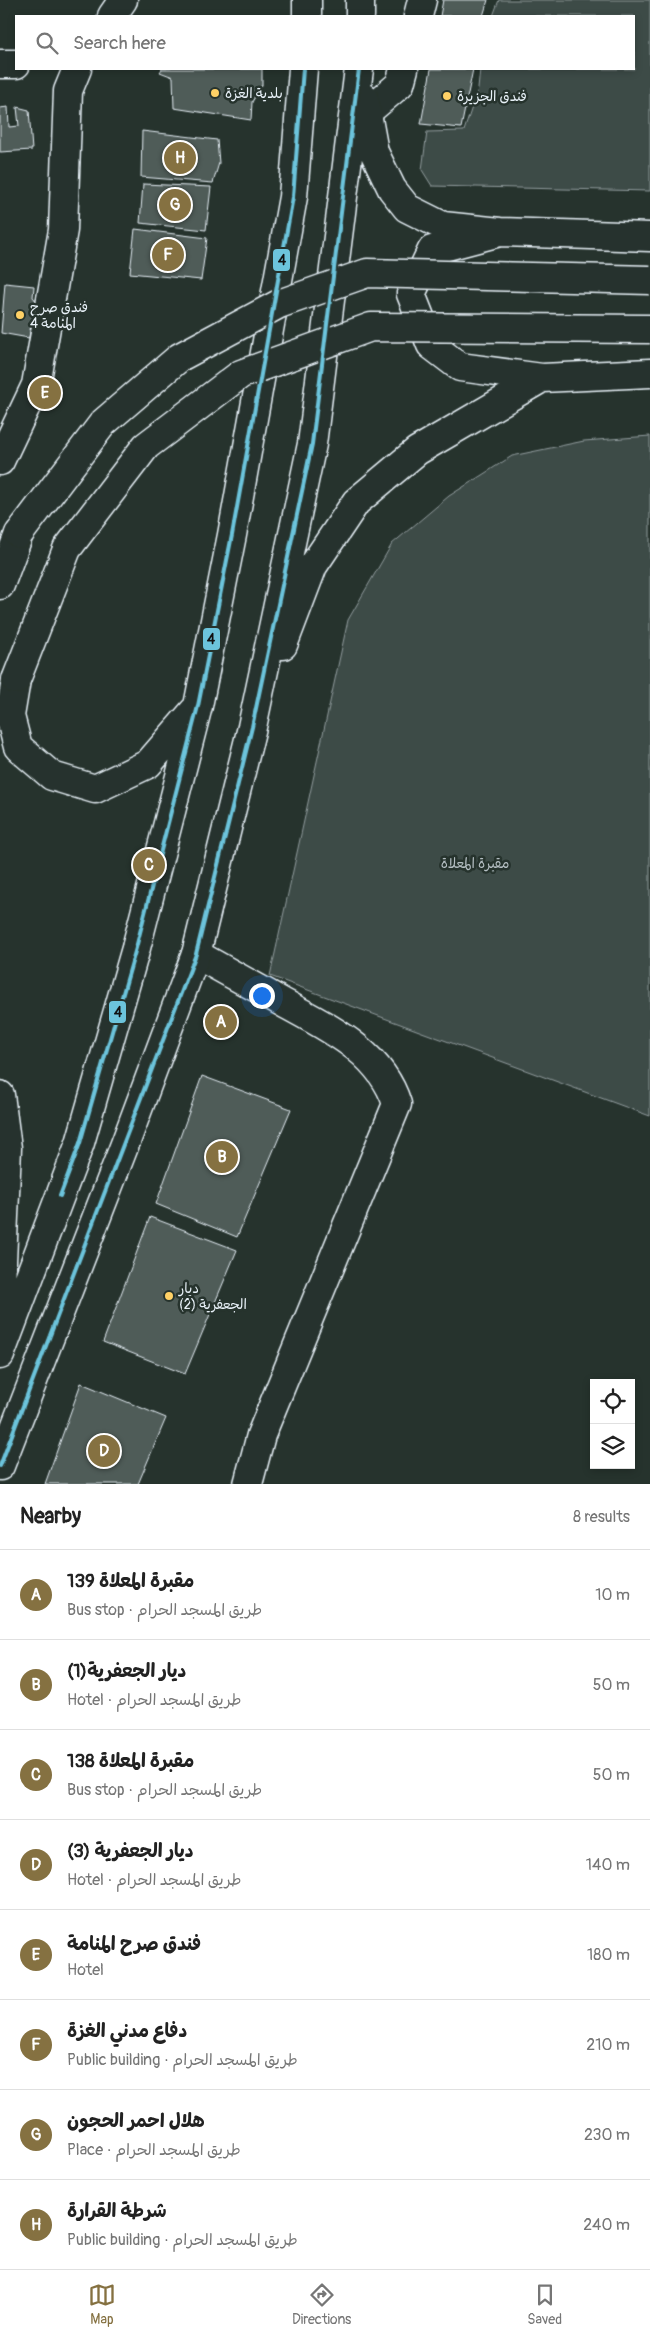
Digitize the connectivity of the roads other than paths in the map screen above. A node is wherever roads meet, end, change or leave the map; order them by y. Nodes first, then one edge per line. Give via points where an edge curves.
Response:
1 (123, 0) edge
2 (307, 0) edge
3 (360, 0) edge
4 (422, 0) edge
5 (113, 15) edge
6 (307, 15) edge
7 (360, 15) edge
8 (418, 15) edge
9 (0, 64) edge
10 (15, 64) edge
11 (77, 70) edge
12 (303, 70) edge
13 (359, 70) edge
14 (359, 70) edge
15 (404, 70) edge
16 (366, 114) junction
17 (500, 232) junction
18 (650, 237) edge
19 (650, 280) edge
20 (650, 329) edge
21 (650, 373) edge
22 (542, 378) junction
23 (0, 461) edge
24 (0, 585) edge
25 (198, 706) junction
26 (252, 727) junction
27 (196, 954) junction
28 (0, 1095) edge
29 (0, 1307) edge
30 (0, 1355) edge
31 (0, 1466) edge
32 (248, 1484) edge

1 - 5 main road
2 - 6 main road
3 - 7 main road
4 - 8 main road
9 - 10 main road
11 - 23 main road via 68,92 63,230 36,385
12 - 25 main road via 293,197
13 - 16 main road
14 - 26 main road via 312,444
15 - 16 main road via 400,84
16 - 17 main road via 374,152 392,189 408,208 443,226
17 - 18 main road
17 - 22 main road via 432,250 411,294 431,345 460,367
19 - 24 main road, bridge via 367,273 278,304 180,357 103,423 19,534
20 - 25 main road, bridge via 370,326 241,374 146,446 67,549 16,680 10,716 18,747 52,776 95,789 148,764
21 - 22 main road
22 - 26 main road via 417,451 356,502 313,566
25 - 30 main road via 136,948 80,1143
26 - 27 main road
27 - 31 main road
27 - 32 main road via 342,1035 375,1065 393,1091 397,1104 261,1435
28 - 29 main road via 7,1148

